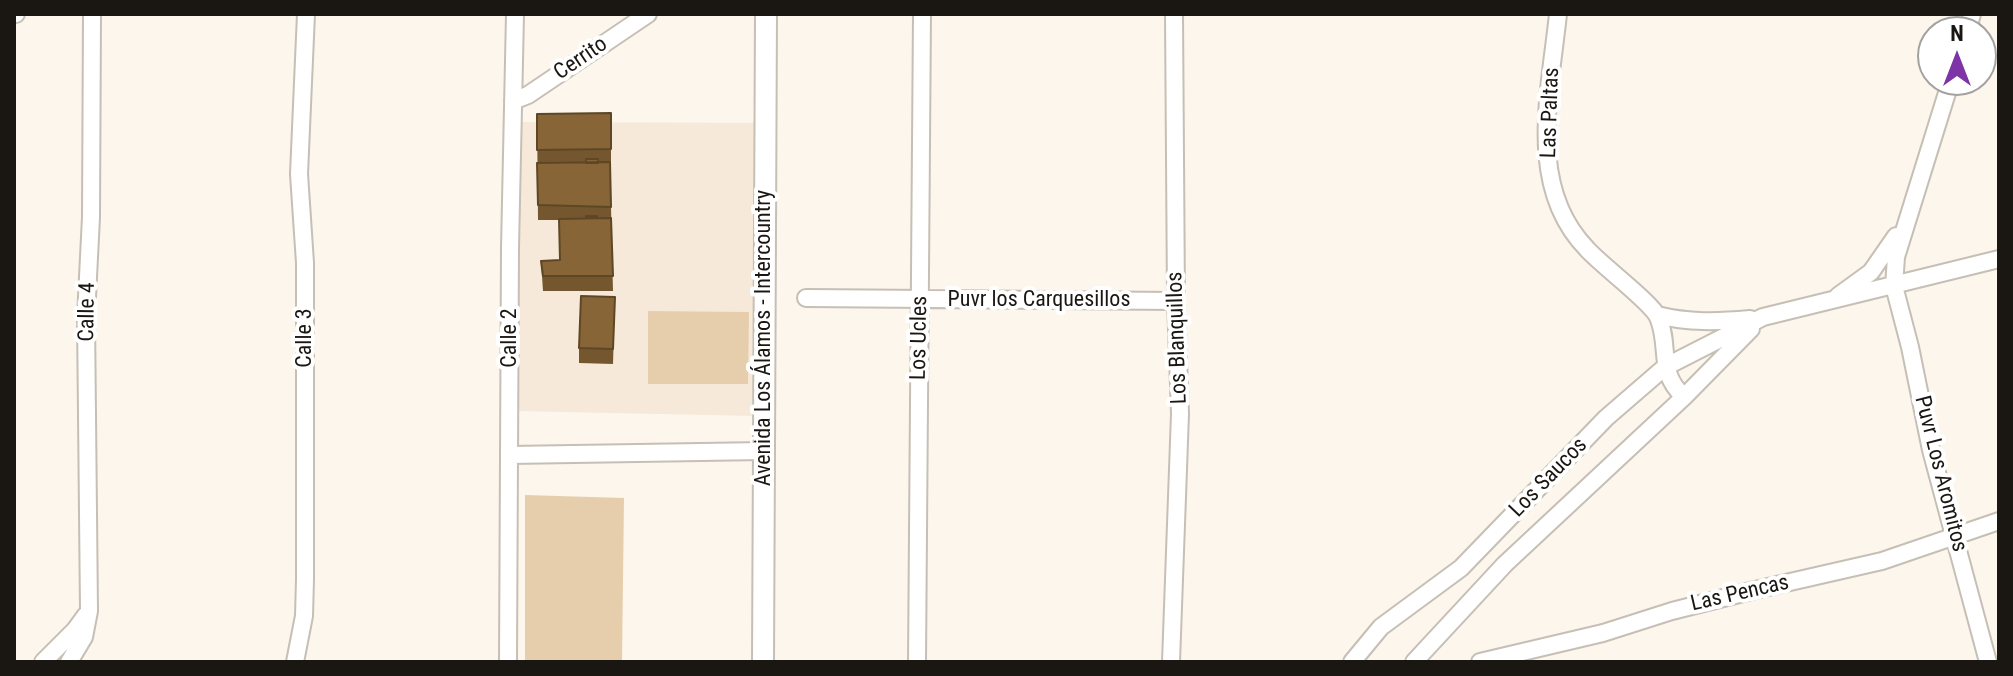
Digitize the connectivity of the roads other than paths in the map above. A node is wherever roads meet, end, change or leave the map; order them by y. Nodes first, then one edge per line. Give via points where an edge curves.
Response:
1 (92, 14) edge
2 (306, 14) edge
3 (515, 14) edge
4 (648, 14) edge
5 (766, 14) edge
6 (922, 14) edge
7 (1174, 14) edge
8 (1558, 14) edge
9 (1946, 96) edge
10 (513, 101) junction
11 (1908, 217) junction
12 (1999, 259) edge
13 (1894, 286) junction
14 (806, 298) dead end
15 (921, 300) junction
16 (1176, 301) junction
17 (1830, 301) junction
18 (1657, 315) junction
19 (1763, 317) junction
20 (1665, 367) junction
21 (1684, 397) junction
22 (764, 451) junction
23 (510, 455) junction
24 (1999, 521) edge
25 (1954, 535) junction
26 (89, 611) junction
27 (43, 662) edge
28 (69, 662) edge
29 (295, 662) edge
30 (508, 662) edge
31 (763, 662) edge
32 (917, 662) edge
33 (1171, 662) edge
34 (1352, 662) edge
35 (1414, 662) edge
36 (1480, 662) edge
37 (1988, 662) edge

1 - 26 street, Calle 4 via 86,317
2 - 29 street, Calle 3 via 299,174 305,263 305,579
3 - 10 street, Calle 2
4 - 10 street, Cerrito
5 - 22 main road, Avenida Los Álamos - Intercountry
6 - 15 street, Los Ucles
7 - 16 street, Los Blanquillos
8 - 18 street, Las Paltas via 1546,123 1560,214 1585,248
9 - 11 street
10 - 23 street, Calle 2
11 - 13 street
11 - 17 street via 1871,272
12 - 13 street, Los Saucos
13 - 17 street, Los Saucos
13 - 25 street, Puvr Los Aromitos
14 - 15 street, Puvr los Carquesillos
15 - 16 street, Puvr los Carquesillos
15 - 32 street, Los Ucles
16 - 33 street, Los Blanquillos via 1180,414
17 - 19 street, Los Saucos
18 - 19 street via 1702,322
18 - 20 street
19 - 20 street, Los Saucos
19 - 21 street, Los Saucos
20 - 21 street
20 - 34 street, Los Saucos via 1606,418 1461,568 1381,627
21 - 35 street, Los Saucos via 1505,564
22 - 23 street
22 - 31 main road, Avenida Los Álamos - Intercountry
23 - 30 street, Calle 2
24 - 25 street, Las Pencas
25 - 36 street, Las Pencas via 1871,564
25 - 37 street, Puvr Los Aromitos
26 - 27 street
26 - 28 street, Calle 4 via 84,637

